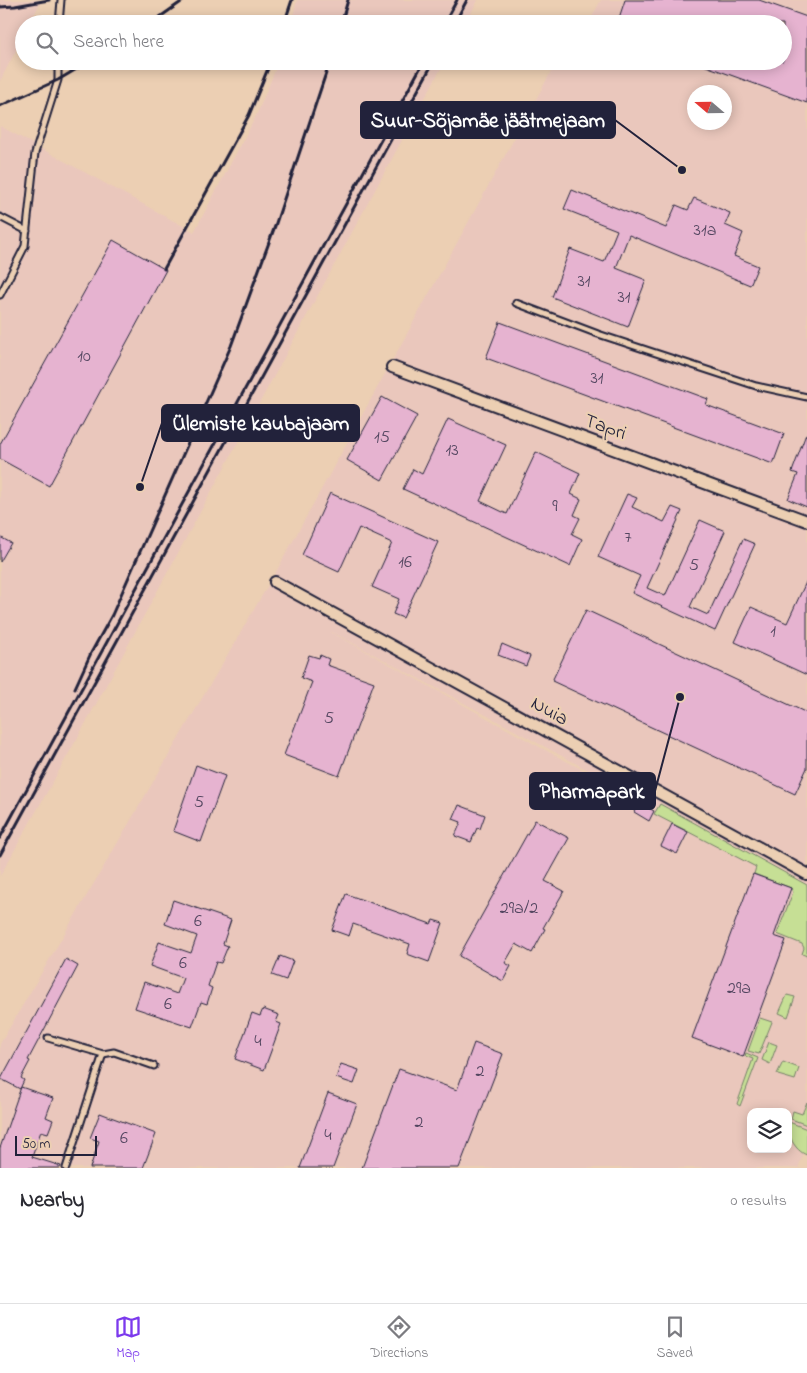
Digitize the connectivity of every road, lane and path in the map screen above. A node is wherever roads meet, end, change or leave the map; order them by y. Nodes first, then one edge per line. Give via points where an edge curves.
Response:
1 (61, 0) edge
2 (60, 15) edge
3 (58, 70) edge
4 (0, 217) edge
5 (27, 231) junction
6 (0, 295) edge
7 (516, 303) dead end
8 (392, 368) dead end
9 (807, 397) edge
10 (807, 521) edge
11 (275, 582) dead end
12 (807, 874) edge
13 (48, 1038) dead end
14 (103, 1054) junction
15 (154, 1066) dead end
16 (66, 1168) edge

1 - 2 lane
3 - 5 lane via 58,80 35,153
4 - 5 lane
5 - 6 lane via 26,246
7 - 9 lane via 756,386
8 - 10 street, Tapri
11 - 12 street, Nuia
13 - 14 lane
14 - 15 lane via 114,1052
14 - 16 lane

